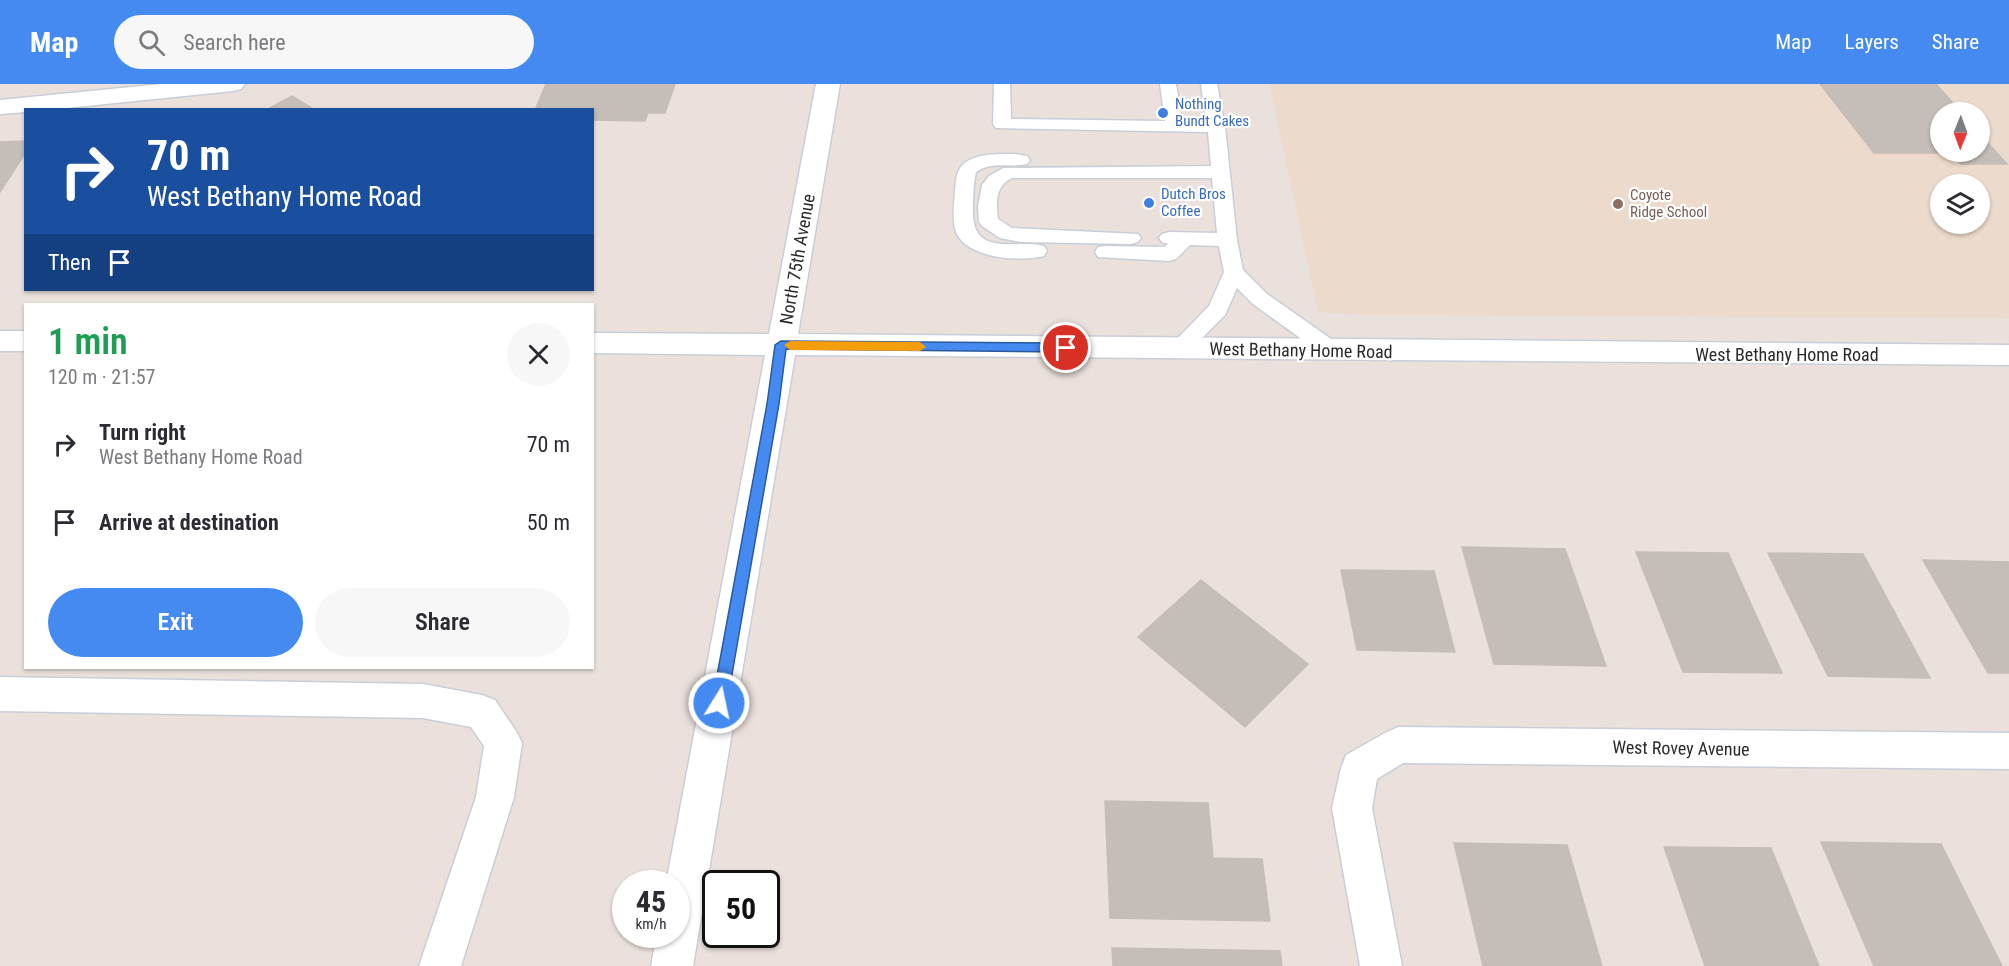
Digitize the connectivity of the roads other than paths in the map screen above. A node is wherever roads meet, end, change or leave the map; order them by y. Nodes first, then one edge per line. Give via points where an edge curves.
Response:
1 (234, 84) edge
2 (828, 84) edge
3 (1002, 84) edge
4 (1168, 84) edge
5 (1209, 84) edge
6 (0, 107) edge
7 (1174, 126) junction
8 (1216, 127) junction
9 (1054, 172) junction
10 (1220, 172) junction
11 (1131, 238) dead end
12 (1155, 238) dead end
13 (1185, 239) junction
14 (1227, 240) junction
15 (1234, 272) junction
16 (0, 341) edge
17 (24, 341) edge
18 (594, 343) edge
19 (781, 345) junction
20 (1180, 348) junction
21 (1333, 351) junction
22 (2009, 355) edge
23 (0, 694) edge
24 (2009, 751) edge
25 (440, 966) edge
26 (672, 966) edge
27 (1381, 966) edge

1 - 6 main road
2 - 19 main road, North 75th Avenue
3 - 7 lane via 1002,124
4 - 7 lane
5 - 8 lane
7 - 8 lane
8 - 10 lane
9 - 10 lane
9 - 11 lane via 999,175 988,192 989,222 1007,234 1021,236
9 - 13 lane via 1036,162 1016,159 989,161 968,170 965,232 978,244 998,250 1169,254
10 - 14 lane
12 - 13 lane
13 - 14 lane
14 - 15 lane
15 - 20 lane via 1218,310
15 - 21 lane via 1260,299
16 - 17 main road
18 - 19 main road, West Bethany Home Road
19 - 20 main road, West Bethany Home Road
19 - 26 main road, North 75th Avenue
20 - 21 main road, West Bethany Home Road
21 - 22 main road, West Bethany Home Road
23 - 25 main road via 423,701 482,712 502,743 495,797
24 - 27 main road, West Rovey Avenue via 1398,746 1360,768 1352,808

